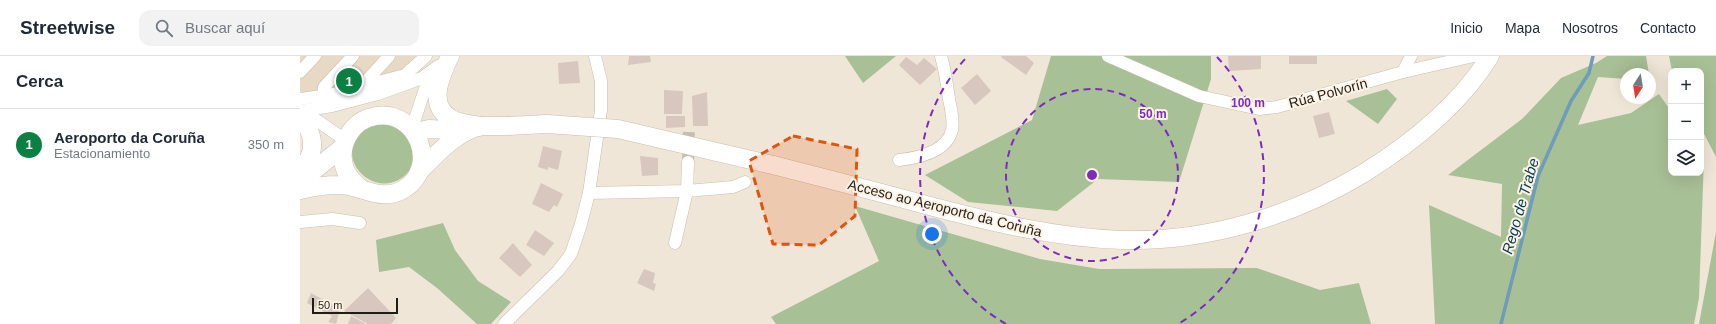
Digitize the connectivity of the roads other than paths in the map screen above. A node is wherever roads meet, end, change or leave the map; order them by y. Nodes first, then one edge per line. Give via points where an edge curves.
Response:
1 (315, 56) edge
2 (353, 56) edge
3 (389, 56) edge
4 (426, 56) edge
5 (595, 56) edge
6 (941, 56) edge
7 (1108, 56) edge
8 (1411, 56) edge
9 (1474, 56) edge
10 (1490, 56) edge
11 (444, 59) edge
12 (300, 72) edge
13 (1404, 72) junction
14 (361, 87) junction
15 (329, 95) junction
16 (300, 99) edge
17 (300, 112) edge
18 (300, 115) edge
19 (300, 120) edge
20 (474, 129) junction
21 (414, 130) junction
22 (344, 143) junction
23 (899, 160) dead end
24 (688, 162) tunnel mouth
25 (300, 167) edge
26 (419, 172) junction
27 (300, 180) edge
28 (745, 182) dead end
29 (360, 188) junction
30 (300, 190) edge
31 (687, 191) junction
32 (589, 193) junction
33 (300, 222) edge
34 (360, 222) dead end
35 (675, 243) dead end
36 (504, 324) edge

1 - 12 street
2 - 15 street via 324,87 324,92
3 - 14 street
4 - 14 street via 405,75
5 - 32 street via 601,81 601,110
6 - 23 street via 952,118 949,139 939,148 914,158
7 - 13 street, Rúa Polvorín via 1199,96 1259,109 1277,107
8 - 13 street
9 - 13 street, Rúa Polvorín
10 - 20 highway, Acceso ao Aeroporto da Coruña, bridge via 1467,87 1418,135 1389,158 1349,182 1304,204 1233,227 1164,238 1125,240 1042,232 618,129 547,124
11 - 17 street via 422,78 378,94
11 - 20 highway via 437,101 444,114
11 - 21 street via 428,80
14 - 15 street
15 - 16 street
18 - 22 street via 315,119
19 - 25 highway via 309,130 312,144 309,159
20 - 21 highway, Acceso ao Aeroporto da Coruña
20 - 26 highway via 440,150
21 - 22 highway via 392,116 370,117 351,130
21 - 26 highway via 423,152
22 - 27 highway
22 - 29 highway via 342,159 345,170
24 - 31 street
26 - 29 highway via 413,182 393,194 370,193
28 - 31 street via 733,187
29 - 30 highway via 340,185
31 - 32 street
31 - 35 street
32 - 36 street via 571,254 558,271
33 - 34 street via 332,219

